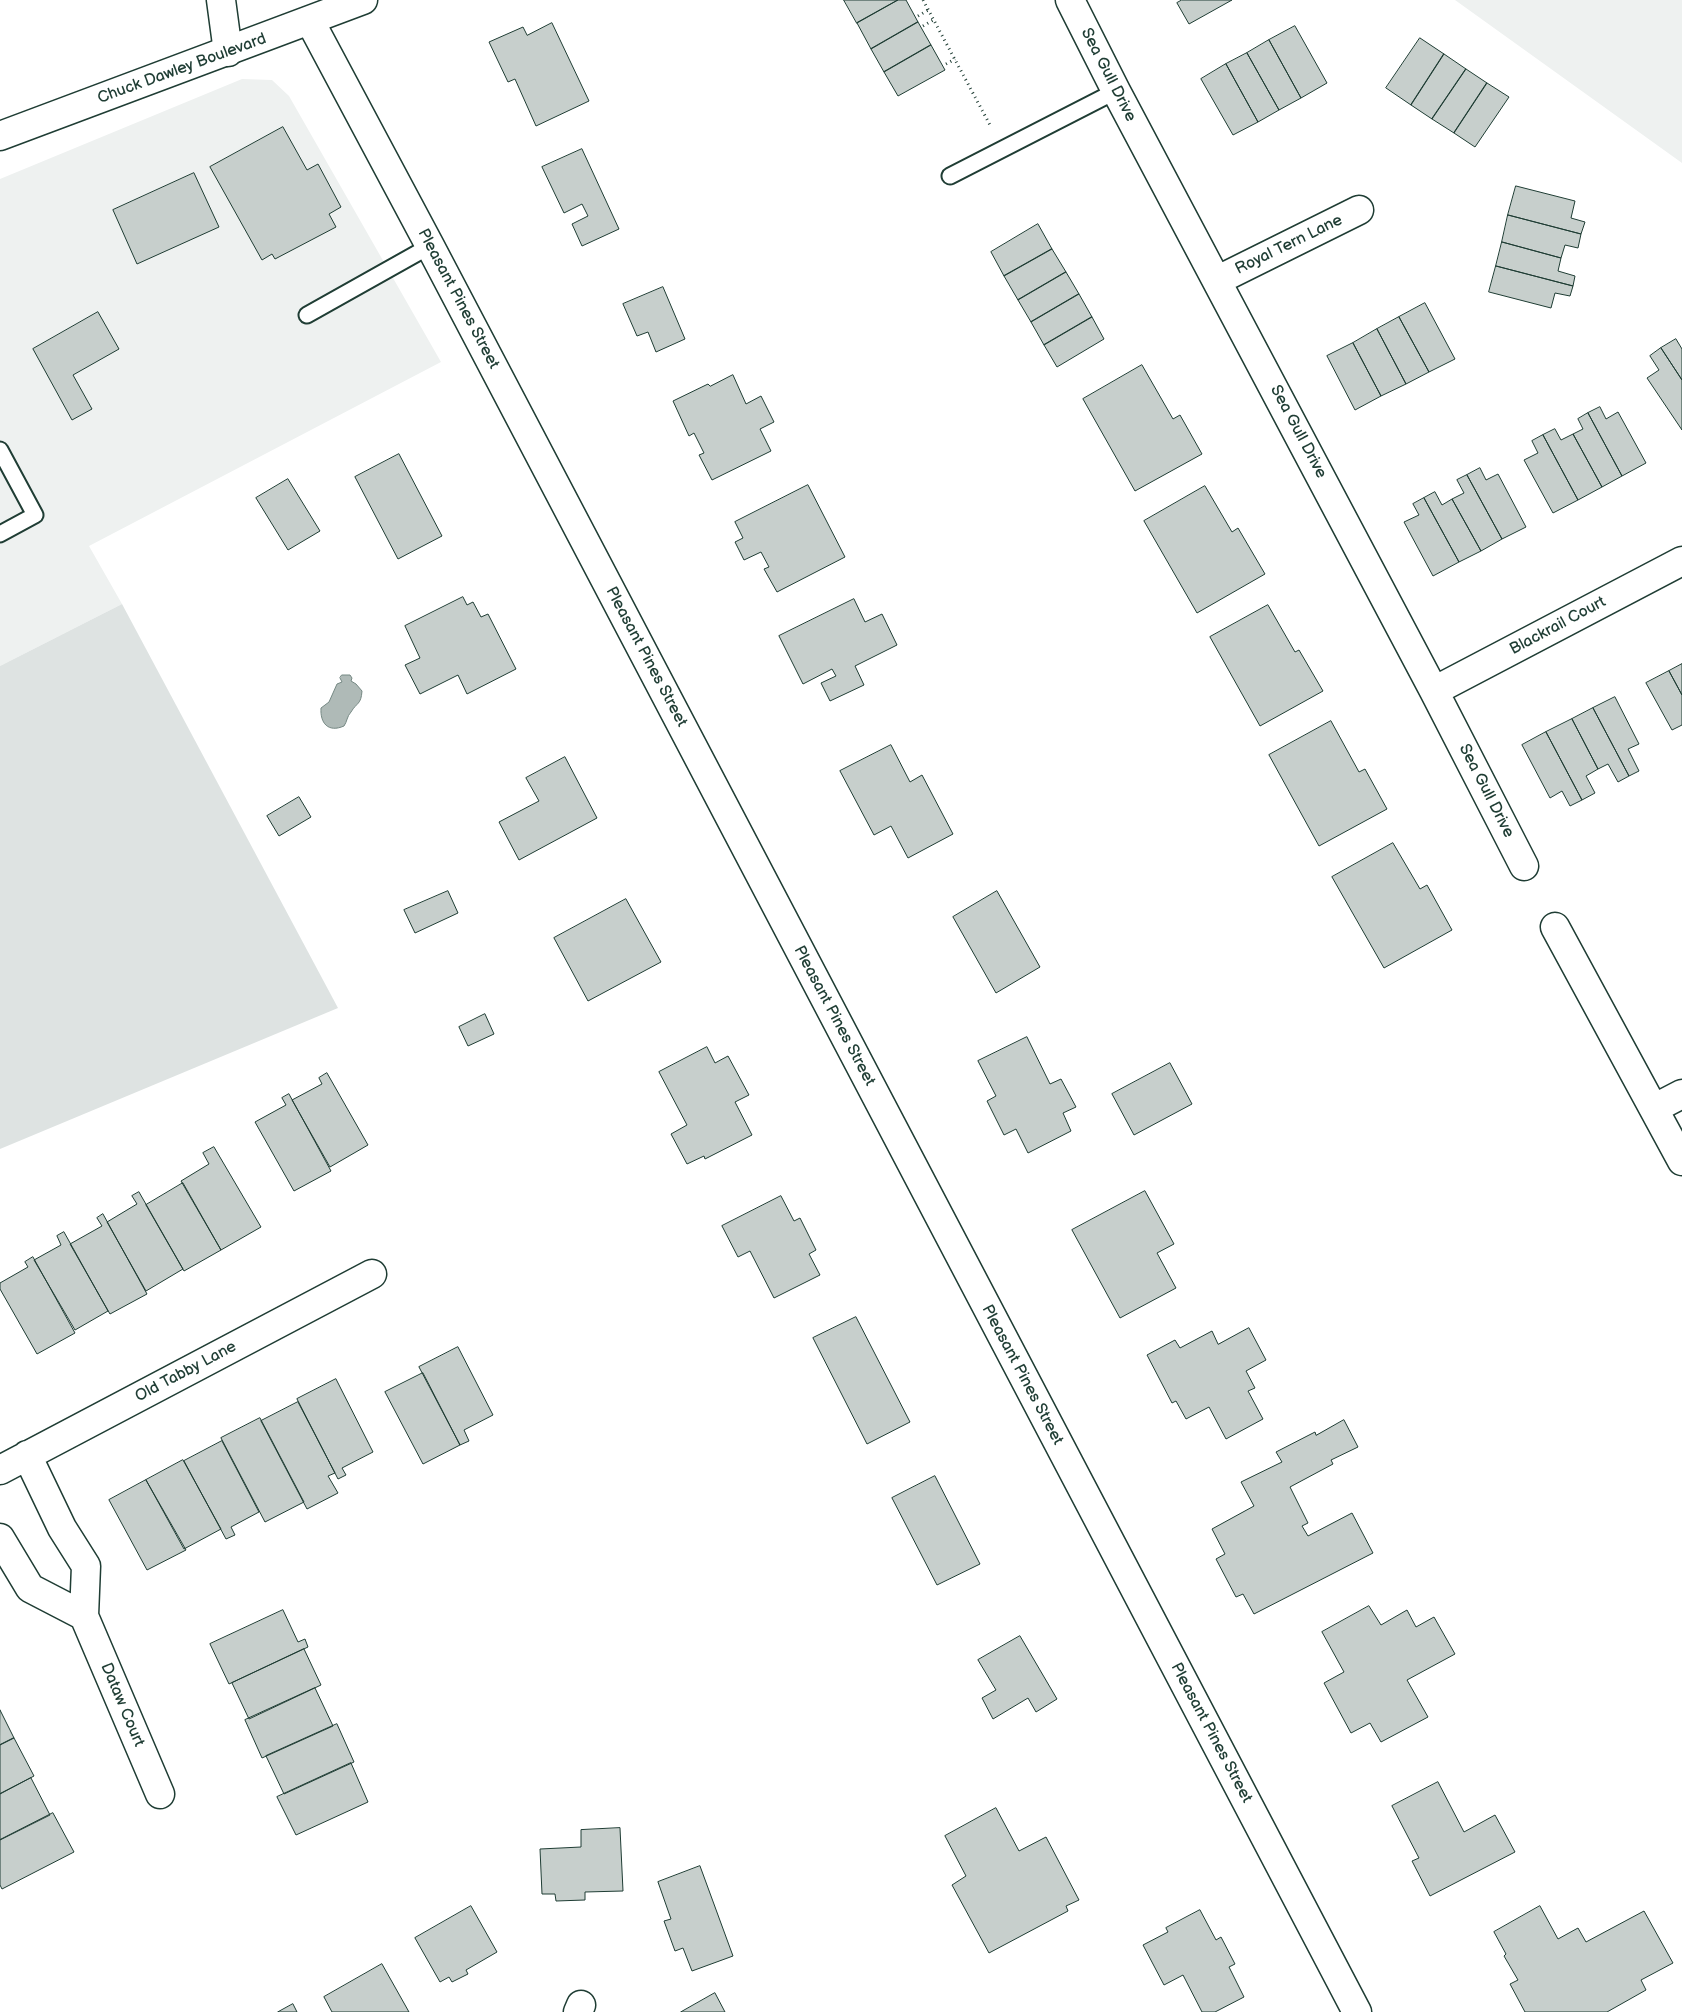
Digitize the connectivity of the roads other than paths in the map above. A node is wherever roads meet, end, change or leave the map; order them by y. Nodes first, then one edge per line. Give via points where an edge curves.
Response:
1 (221, 0) edge
2 (363, 0) edge
3 (1070, 0) edge
4 (310, 21) junction
5 (228, 52) junction
6 (1116, 91) junction
7 (0, 136) edge
8 (950, 176) dead end
9 (1359, 210) dead end
10 (430, 246) junction
11 (1218, 280) junction
12 (307, 315) dead end
13 (0, 450) edge
14 (0, 534) edge
15 (1682, 561) edge
16 (1434, 690) junction
17 (1524, 866) dead end
18 (1556, 928) dead end
19 (1682, 1094) edge
20 (1655, 1108) junction
21 (1682, 1161) edge
22 (372, 1274) dead end
23 (27, 1455) junction
24 (0, 1470) edge
25 (0, 1538) edge
26 (84, 1616) junction
27 (160, 1794) dead end
28 (1357, 2012) edge

1 - 5 street
2 - 4 street, Chuck Dawley Boulevard
3 - 6 street, Sea Gull Drive
4 - 5 street, Chuck Dawley Boulevard
4 - 10 street, Pleasant Pines Street
5 - 7 street, Chuck Dawley Boulevard
6 - 8 lane
6 - 11 street, Sea Gull Drive
9 - 11 street, Royal Tern Lane
10 - 12 lane
10 - 28 street, Pleasant Pines Street
11 - 16 street, Sea Gull Drive
13 - 14 lane via 35,515
15 - 16 street, Blackrail Court
16 - 17 street, Sea Gull Drive
18 - 20 street
19 - 20 street
20 - 21 street
22 - 23 street, Old Tabby Lane
23 - 24 street, Old Tabby Lane
23 - 26 street, Dataw Court via 62,1528 86,1566
25 - 26 street via 30,1588
26 - 27 street, Dataw Court

